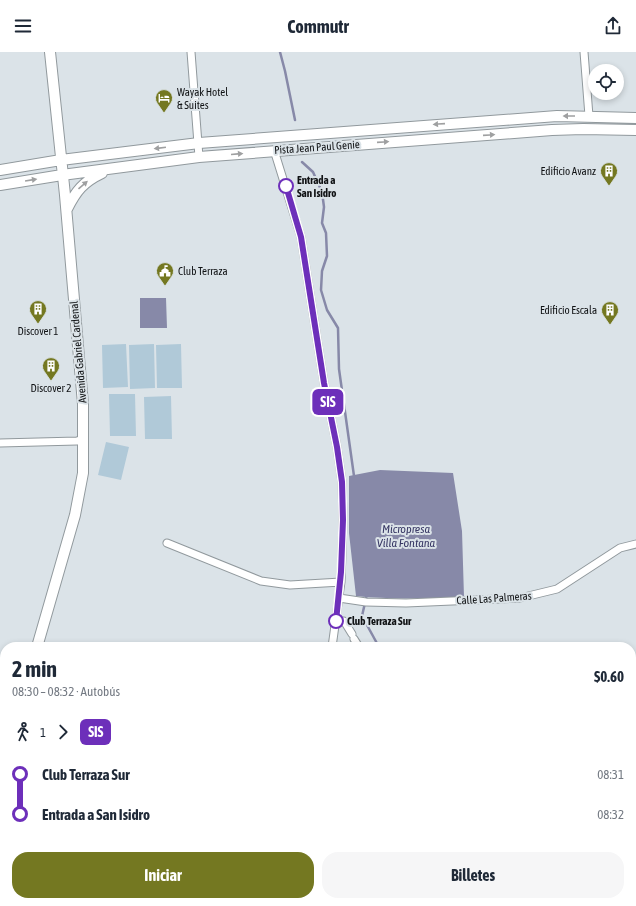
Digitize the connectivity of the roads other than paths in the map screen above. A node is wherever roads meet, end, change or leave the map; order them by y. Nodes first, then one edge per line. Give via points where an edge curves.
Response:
1 (50, 52) edge
2 (192, 52) edge
3 (584, 52) edge
4 (589, 116) junction
5 (636, 118) edge
6 (636, 126) edge
7 (584, 129) junction
8 (636, 130) edge
9 (349, 131) junction
10 (245, 139) junction
11 (199, 143) junction
12 (274, 150) junction
13 (199, 157) junction
14 (61, 160) junction
15 (109, 169) junction
16 (0, 170) edge
17 (62, 175) junction
18 (0, 185) edge
19 (66, 211) junction
20 (84, 439) junction
21 (0, 443) edge
22 (167, 543) dead end
23 (636, 544) edge
24 (341, 582) junction
25 (339, 598) junction
26 (336, 621) junction
27 (38, 642) edge
28 (333, 642) edge
29 (356, 642) edge

1 - 14 main road, Avenida Gabriel Cardenal
2 - 11 street
3 - 4 street
4 - 5 main road, Pista Jean Paul Genie
4 -> 9 main road, Pista Jean Paul Genie via 556,116
6 - 7 main road via 603,125
7 - 8 main road, Pista Jean Paul Genie
12 -> 7 main road, Pista Jean Paul Genie
9 - 10 main road, Pista Jean Paul Genie
9 - 12 main road via 323,138 282,142 276,145
10 - 11 main road, Pista Jean Paul Genie
10 - 12 main road via 267,144
11 - 13 street
11 -> 14 main road, Pista Jean Paul Genie
13 -> 12 main road, Pista Jean Paul Genie
12 - 24 street via 301,237 337,447 343,513
13 - 15 main road, Pista Jean Paul Genie
14 - 16 main road, Pista Jean Paul Genie
14 - 17 main road, Avenida Gabriel Cardenal
15 - 17 main road, Pista Jean Paul Genie
19 -> 15 main road via 78,189
18 -> 17 main road, Pista Jean Paul Genie
17 - 19 main road, Avenida Gabriel Cardenal
19 - 20 main road, Avenida Gabriel Cardenal
20 - 21 street
20 - 27 main road, Avenida Gabriel Cardenal via 83,473 75,515
22 - 24 street via 261,581 290,585
23 - 25 street, Calle Las Palmeras via 620,548 557,589 532,596 406,603
24 - 25 street
25 - 26 street
26 - 28 street
26 - 29 street via 344,621

